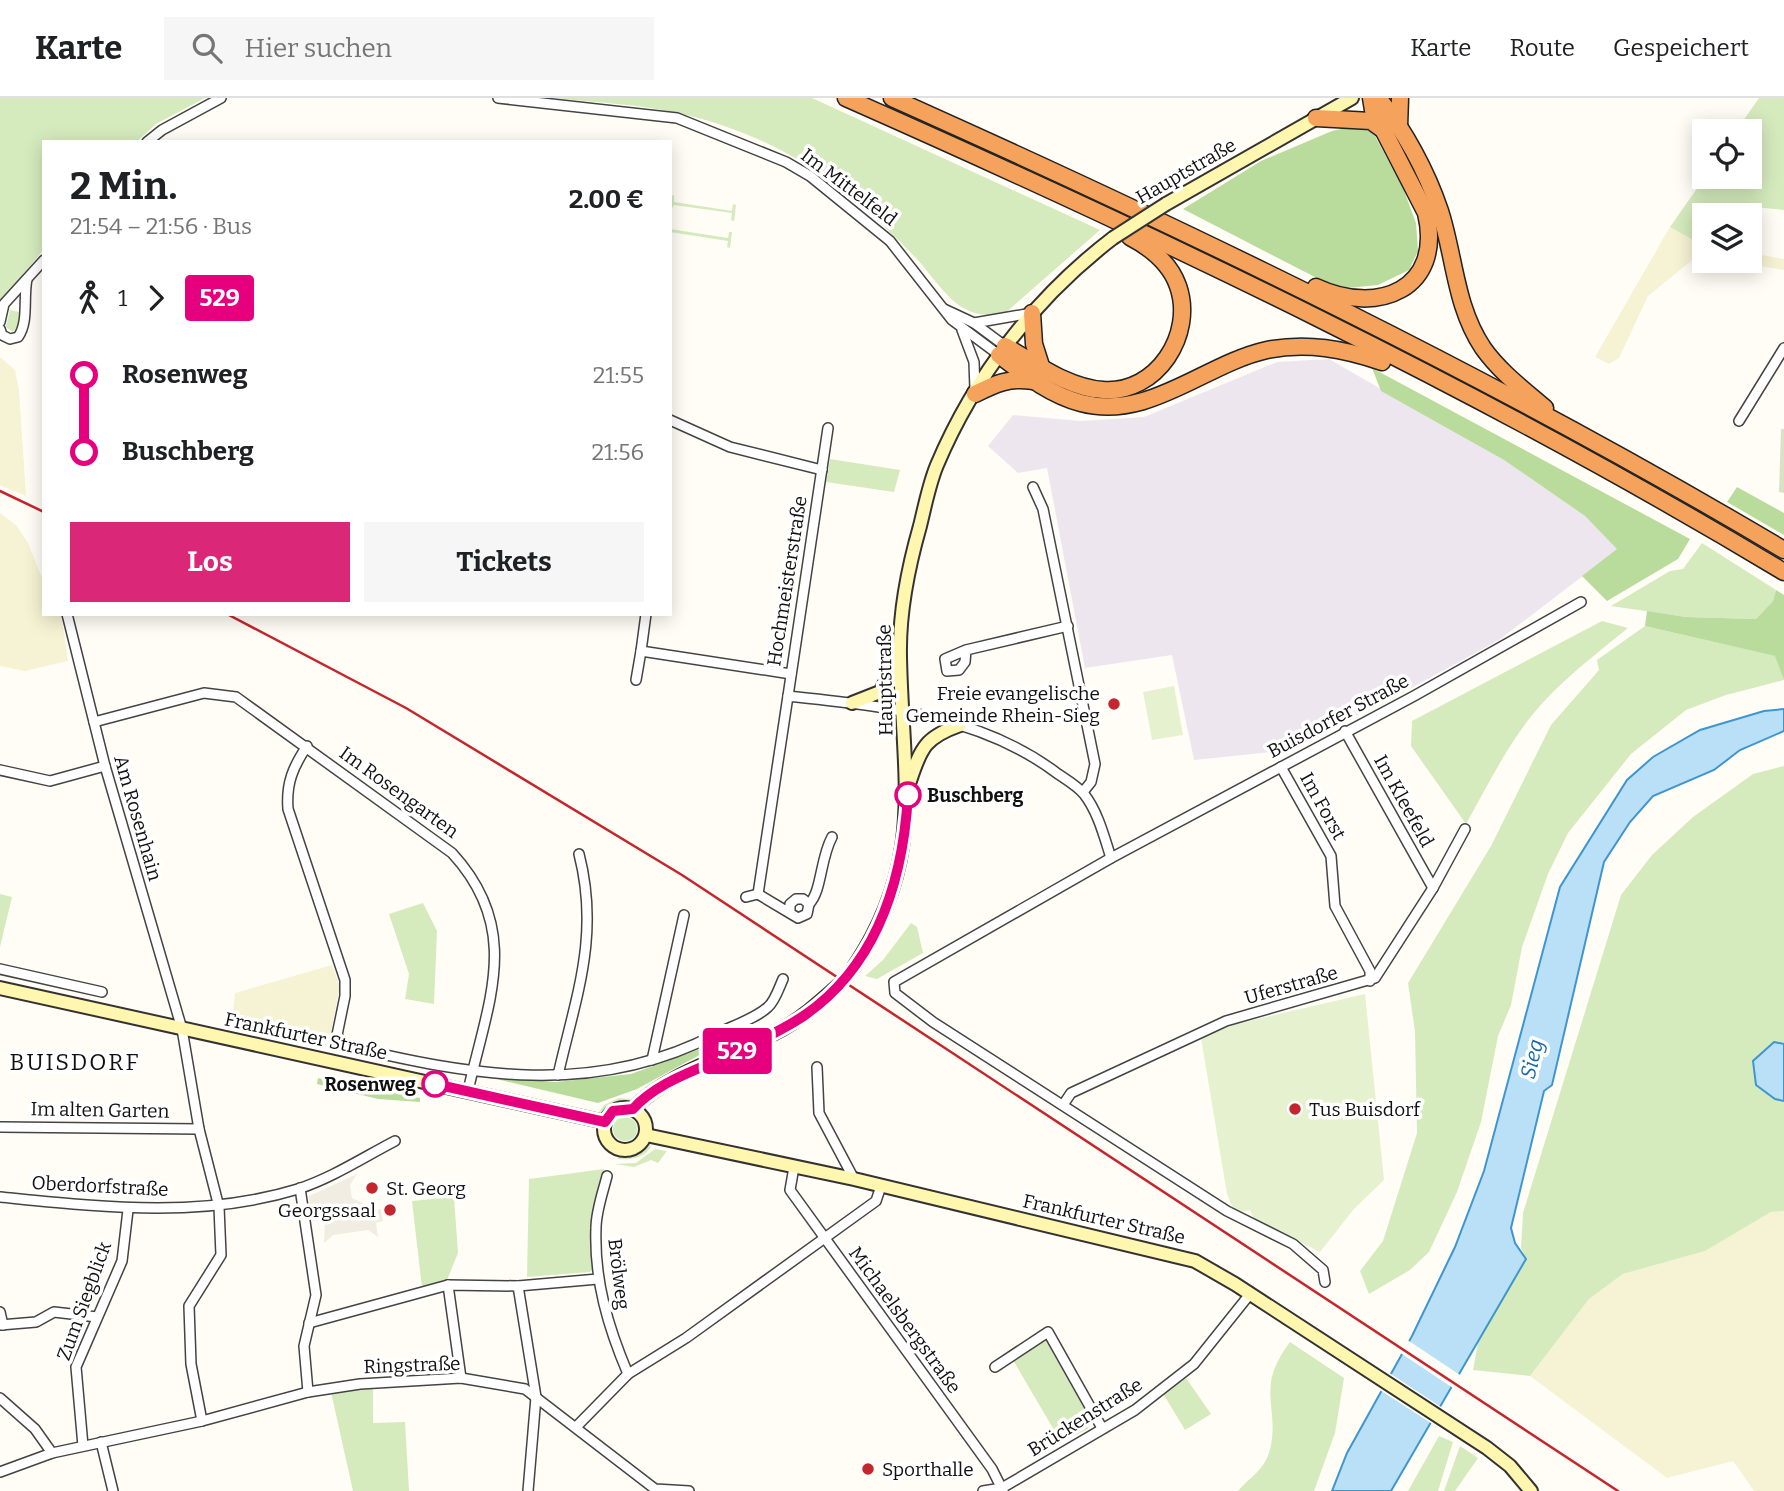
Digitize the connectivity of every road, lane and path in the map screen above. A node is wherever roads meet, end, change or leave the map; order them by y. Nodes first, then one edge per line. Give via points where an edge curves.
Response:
1 (221, 98) edge
2 (498, 98) edge
3 (846, 98) edge
4 (892, 98) edge
5 (1352, 98) edge
6 (1371, 98) edge
7 (1378, 98) edge
8 (1400, 98) edge
9 (1316, 118) junction
10 (1400, 129) junction
11 (1382, 130) junction
12 (150, 140) edge
13 (1088, 208) junction
14 (42, 262) edge
15 (1252, 265) junction
16 (27, 279) junction
17 (944, 309) junction
18 (1032, 313) junction
19 (0, 322) edge
20 (974, 323) junction
21 (0, 329) edge
22 (962, 330) junction
23 (1784, 348) edge
24 (1002, 351) junction
25 (1037, 373) junction
26 (1457, 391) junction
27 (975, 394) junction
28 (672, 421) edge
29 (1739, 421) dead end
30 (828, 428) dead end
31 (1570, 430) junction
32 (822, 470) junction
33 (1033, 487) dead end
34 (1784, 550) edge
35 (1784, 572) edge
36 (1581, 602) dead end
37 (68, 616) edge
38 (646, 616) edge
39 (1068, 626) junction
40 (966, 650) dead end
41 (641, 651) junction
42 (900, 655) junction
43 (791, 674) junction
44 (636, 680) dead end
45 (788, 696) junction
46 (852, 703) junction
47 (904, 712) junction
48 (94, 722) junction
49 (960, 725) junction
50 (1345, 731) junction
51 (307, 746) junction
52 (105, 766) junction
53 (1281, 767) junction
54 (0, 770) edge
55 (908, 788) junction
56 (1083, 792) junction
57 (1465, 829) dead end
58 (832, 837) dead end
59 (579, 854) dead end
60 (1111, 858) junction
61 (1433, 888) junction
62 (758, 894) junction
63 (746, 897) dead end
64 (808, 904) junction
65 (790, 911) junction
66 (684, 915) dead end
67 (854, 967) tunnel mouth
68 (0, 969) edge
69 (783, 979) dead end
70 (1370, 981) junction
71 (839, 985) tunnel mouth
72 (0, 988) edge
73 (103, 992) dead end
74 (182, 1029) junction
75 (653, 1060) junction
76 (817, 1067) dead end
77 (472, 1071) junction
78 (558, 1075) junction
79 (468, 1091) junction
80 (1063, 1105) junction
81 (633, 1109) junction
82 (605, 1122) junction
83 (0, 1126) edge
84 (199, 1129) junction
85 (646, 1135) junction
86 (395, 1142) dead end
87 (794, 1167) junction
88 (607, 1176) dead end
89 (854, 1179) junction
90 (881, 1186) junction
91 (300, 1188) junction
92 (0, 1197) edge
93 (219, 1207) junction
94 (128, 1210) junction
95 (823, 1237) junction
96 (598, 1279) junction
97 (1325, 1282) dead end
98 (449, 1285) junction
99 (518, 1286) junction
100 (1250, 1294) junction
101 (0, 1312) edge
102 (97, 1317) junction
103 (309, 1323) junction
104 (2, 1325) edge
105 (995, 1367) dead end
106 (628, 1374) junction
107 (461, 1378) junction
108 (308, 1392) junction
109 (536, 1397) junction
110 (0, 1398) edge
111 (202, 1420) junction
112 (576, 1427) junction
113 (1102, 1428) junction
114 (101, 1442) junction
115 (83, 1446) junction
116 (52, 1453) junction
117 (0, 1472) edge
118 (1002, 1490) edge
119 (113, 1491) edge
120 (528, 1491) edge
121 (690, 1491) edge
122 (983, 1491) edge
123 (1531, 1491) edge

1 - 12 street
2 - 17 street, Im Mittelfeld via 677,118 786,162 890,241
3 - 13 highway
4 - 15 highway
5 - 9 main road, Hauptstraße
6 - 11 highway
7 - 10 highway
8 - 10 highway
9 - 11 highway via 1371,121
9 - 18 main road, Hauptstraße, bridge via 1113,238
10 - 31 highway via 1440,211 1454,282 1483,348 1504,373
11 - 15 highway via 1426,213 1429,246 1419,273 1394,294 1359,300 1335,296 1279,270
13 - 25 highway via 1143,244 1170,269 1182,307 1181,327 1164,362 1151,375 1122,389 1086,387
13 - 26 highway
14 - 16 street
15 - 31 highway
16 - 19 street via 4,304
16 - 21 street via 25,327 10,339
17 - 20 street, Im Mittelfeld
17 - 22 street, Im Mittelfeld
18 - 20 street
18 - 24 main road, Hauptstraße
18 - 25 highway
20 - 24 street, Im Mittelfeld
22 - 24 street, Im Mittelfeld
22 - 27 street via 974,362
23 - 29 street
24 - 25 highway
24 - 27 main road, Hauptstraße
25 - 26 highway via 1081,403 1124,407 1266,350 1320,347 1345,349 1441,390
25 - 27 highway via 1002,381
26 - 35 highway
27 - 42 main road, Hauptstraße via 936,467 908,566
28 - 32 street via 730,447
30 - 32 street, Hochmeisterstraße
31 - 34 highway
32 - 43 street, Hochmeisterstraße
33 - 39 street via 1043,509
36 - 50 street, Buisdorfer Straße
37 - 48 street, Am Rosenhain
38 - 41 street
39 - 40 street
39 - 56 street via 1095,764
41 - 43 street
41 - 44 street
42 - 46 main road via 880,692
42 - 47 main road, Hauptstraße
43 - 45 street, Hochmeisterstraße
45 - 46 street, Hochmeisterstraße
45 - 62 street, Hochmeisterstraße
46 - 47 street, Hochmeisterstraße
47 - 49 street
47 - 55 main road, Hauptstraße
48 - 51 street, Im Rosengarten via 204,693 221,694 246,703
48 - 52 street, Am Rosenhain
49 - 55 main road via 926,743
49 - 56 street via 1027,751
50 - 53 street, Buisdorfer Straße
50 - 61 street, Im Kleefeld
51 - 77 street, Im Rosengarten via 452,853 470,871 485,898 496,962
51 - 77 street via 286,790 345,981 338,1041 425,1065
52 - 54 street via 50,781
52 - 74 street, Am Rosenhain
53 - 60 street, Buisdorfer Straße
53 - 70 street, Im Forst via 1331,856 1335,906 1370,971
55 - 67 main road, Hauptstraße via 902,849 887,910
56 - 60 street
57 - 61 street
58 - 64 street via 823,853 817,896
59 - 78 street via 590,926
60 - 80 street, Buisdorfer Straße via 894,982 895,993 912,1007
61 - 70 street via 1380,974
62 - 63 street
62 - 65 street
64 - 65 street via 796,898
64 - 65 street via 803,917
66 - 75 street
68 - 73 street
69 - 75 street via 769,1007
70 - 80 street, Uferstraße via 1226,1021 1071,1093
71 - 81 main road via 777,1032 667,1083
72 - 74 main road, Frankfurter Straße
74 - 79 main road, Frankfurter Straße
74 - 84 street, Am Rosenhain
75 - 78 street via 613,1072
76 - 89 street via 820,1113
77 - 78 street
77 - 79 street, Im Rosengarten
79 - 82 main road, Frankfurter Straße
80 - 97 street via 1227,1211 1293,1244 1323,1270
81 - 82 main road via 619,1108
81 - 85 main road via 642,1117
82 - 85 main road via 607,1140 617,1149 637,1146
83 - 84 street, Im alten Garten
84 - 93 street, Am Rosenhain
85 - 87 main road, Frankfurter Straße
86 - 91 street, Oberdorfstraße
87 - 89 main road, Frankfurter Straße
87 - 95 street, Michaelsbergstraße via 790,1190
88 - 96 street, Brölweg via 596,1226
89 - 90 main road, Frankfurter Straße
90 - 95 street via 876,1201
90 - 100 main road, Frankfurter Straße via 1156,1250 1211,1269
91 - 93 street, Oberdorfstraße
91 - 103 street via 316,1296
92 - 94 street, Oberdorfstraße
93 - 94 street, Oberdorfstraße
93 - 111 street, Am Rosenhain via 221,1255 189,1306 191,1364
94 - 102 street, Zum Siegblick via 122,1261
95 - 106 street via 686,1338
95 - 118 street, Michaelsbergstraße via 992,1469
96 - 99 street
96 - 106 street, Brölweg via 608,1326
98 - 99 street
98 - 103 street
98 - 107 street
99 - 109 street
100 - 113 street, Brückenstraße via 1194,1364 1135,1410
100 - 123 main road, Frankfurter Straße via 1472,1439 1510,1466
101 - 104 street
102 - 104 street via 54,1312 36,1322
102 - 115 street, Zum Siegblick via 76,1367
103 - 108 street via 304,1346
105 - 113 street via 1048,1332
106 - 112 street
107 - 108 street, Ringstraße
107 - 109 street, Ringstraße via 525,1389
108 - 111 street, Ringstraße
109 - 112 street, Ringstraße
109 - 120 street
110 - 116 street
111 - 114 street, Ringstraße
112 - 121 street via 655,1489
113 - 118 street, Brückenstraße
114 - 115 street, Ringstraße
114 - 119 street
115 - 116 street, Ringstraße
116 - 117 street, Ringstraße
118 - 122 street, Brückenstraße

